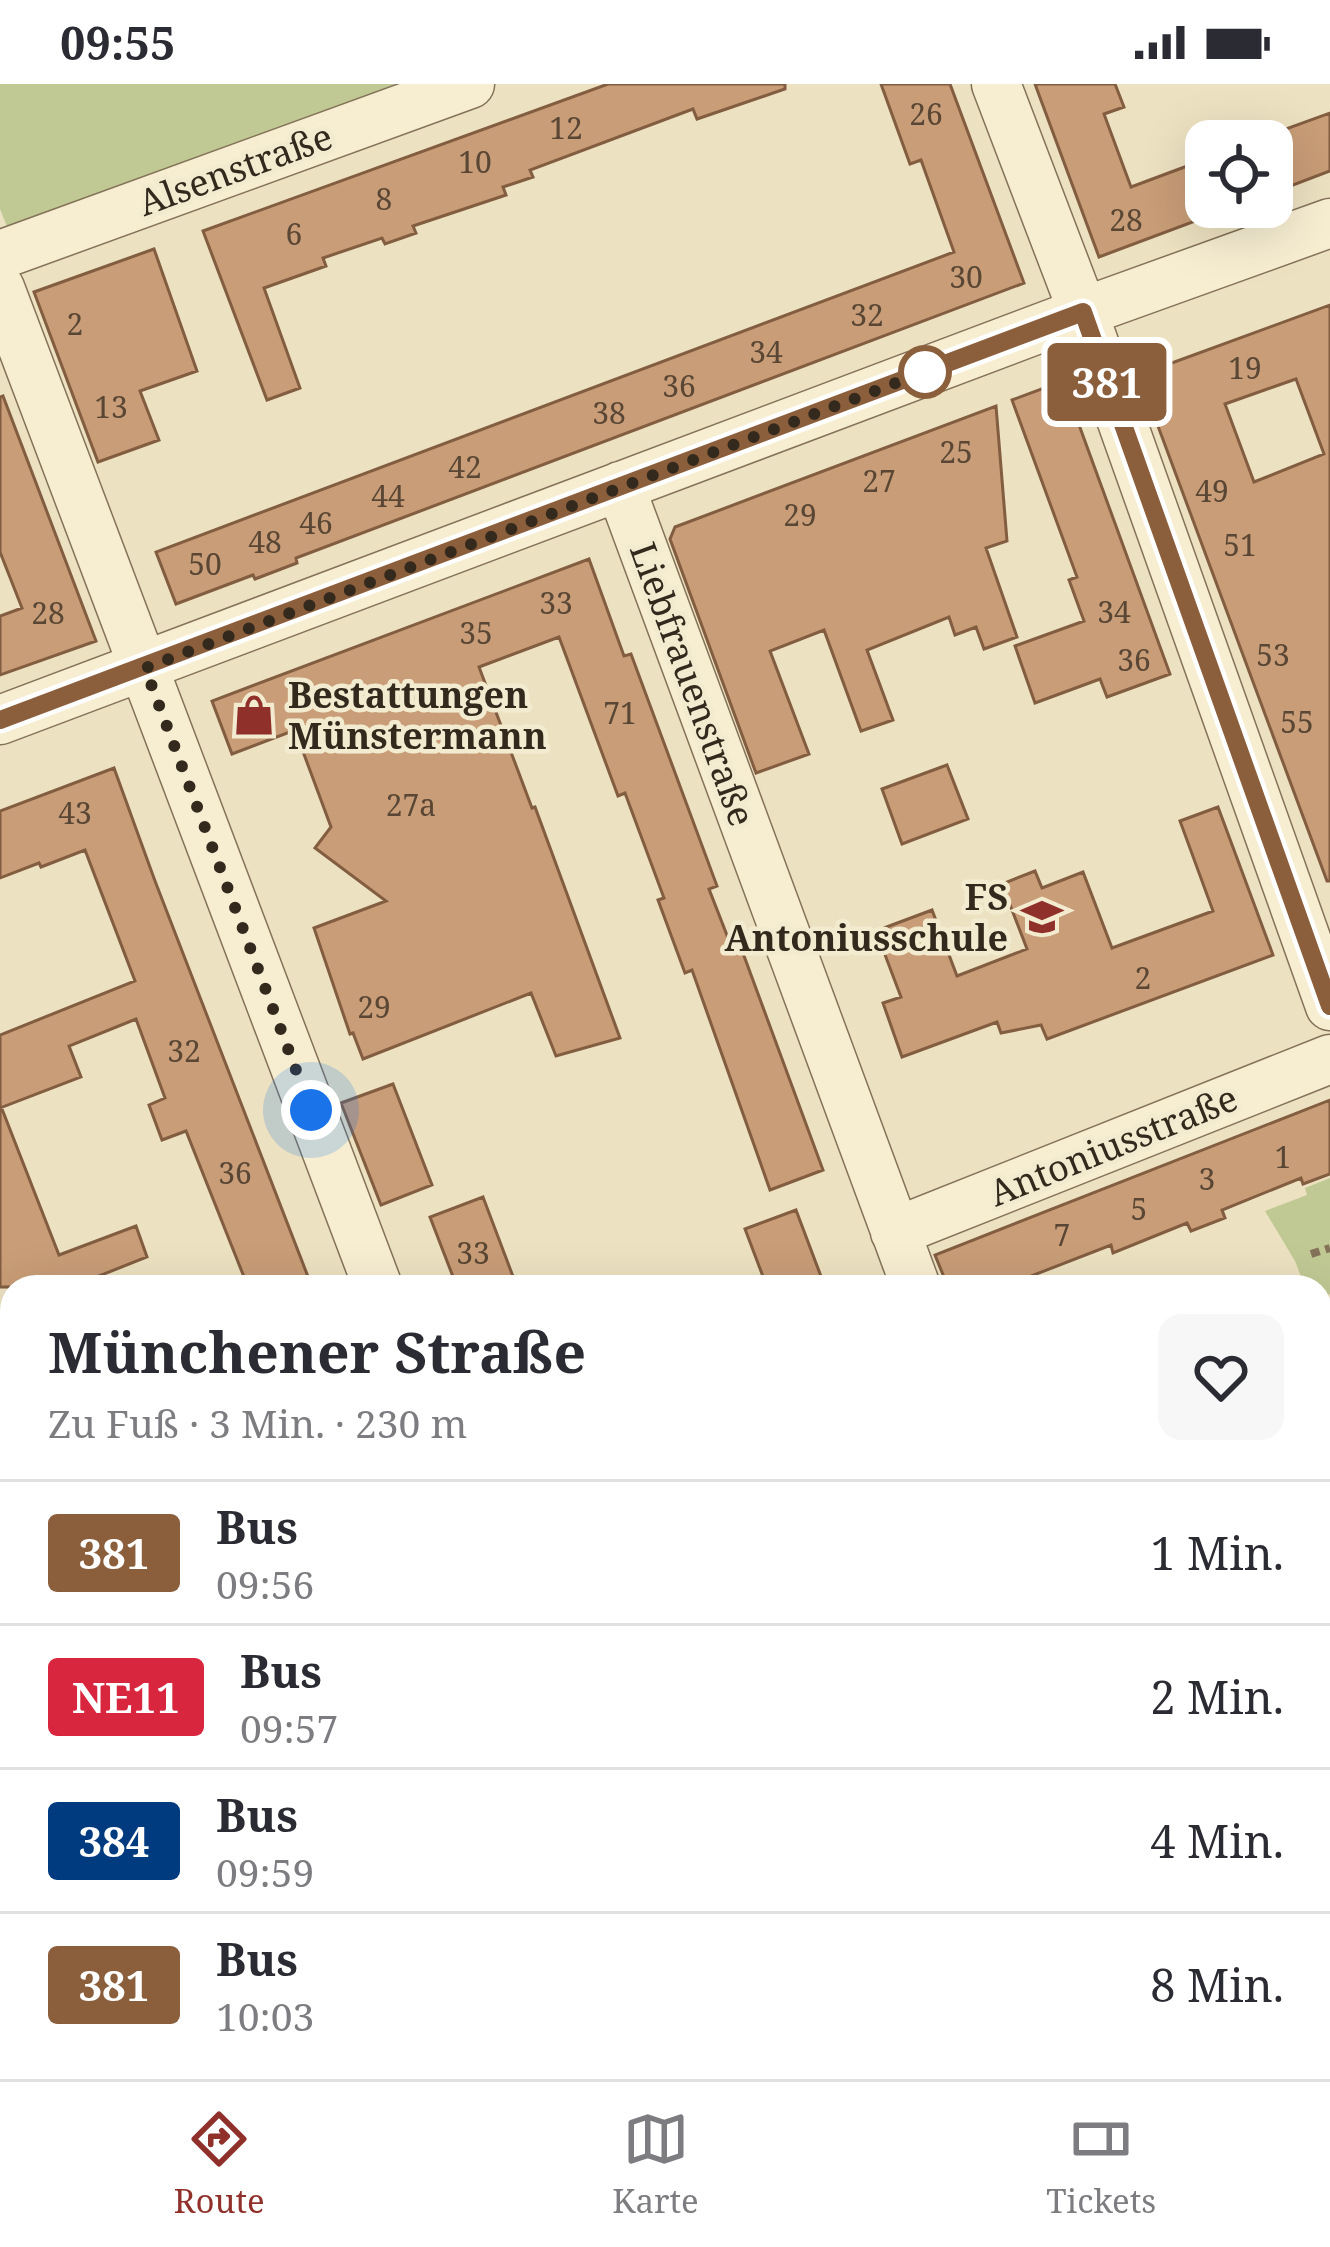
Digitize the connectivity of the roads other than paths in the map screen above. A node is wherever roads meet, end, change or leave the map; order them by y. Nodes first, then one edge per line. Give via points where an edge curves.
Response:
1 (470, 84) edge
2 (997, 84) edge
3 (1330, 223) edge
4 (0, 255) edge
5 (0, 288) edge
6 (1083, 312) junction
7 (620, 486) junction
8 (145, 668) junction
9 (0, 720) edge
10 (1330, 1006) edge
11 (1330, 1059) edge
12 (895, 1232) junction
13 (373, 1275) edge
14 (911, 1275) edge

1 - 4 street, Alsenstraße
2 - 6 street
3 - 6 street
5 - 8 street
6 - 7 street
6 - 10 street
7 - 8 street
7 - 12 street, Liebfrauenstraße
8 - 9 street
8 - 13 street
11 - 12 street, Antoniusstraße
12 - 14 street, Liebfrauenstraße

